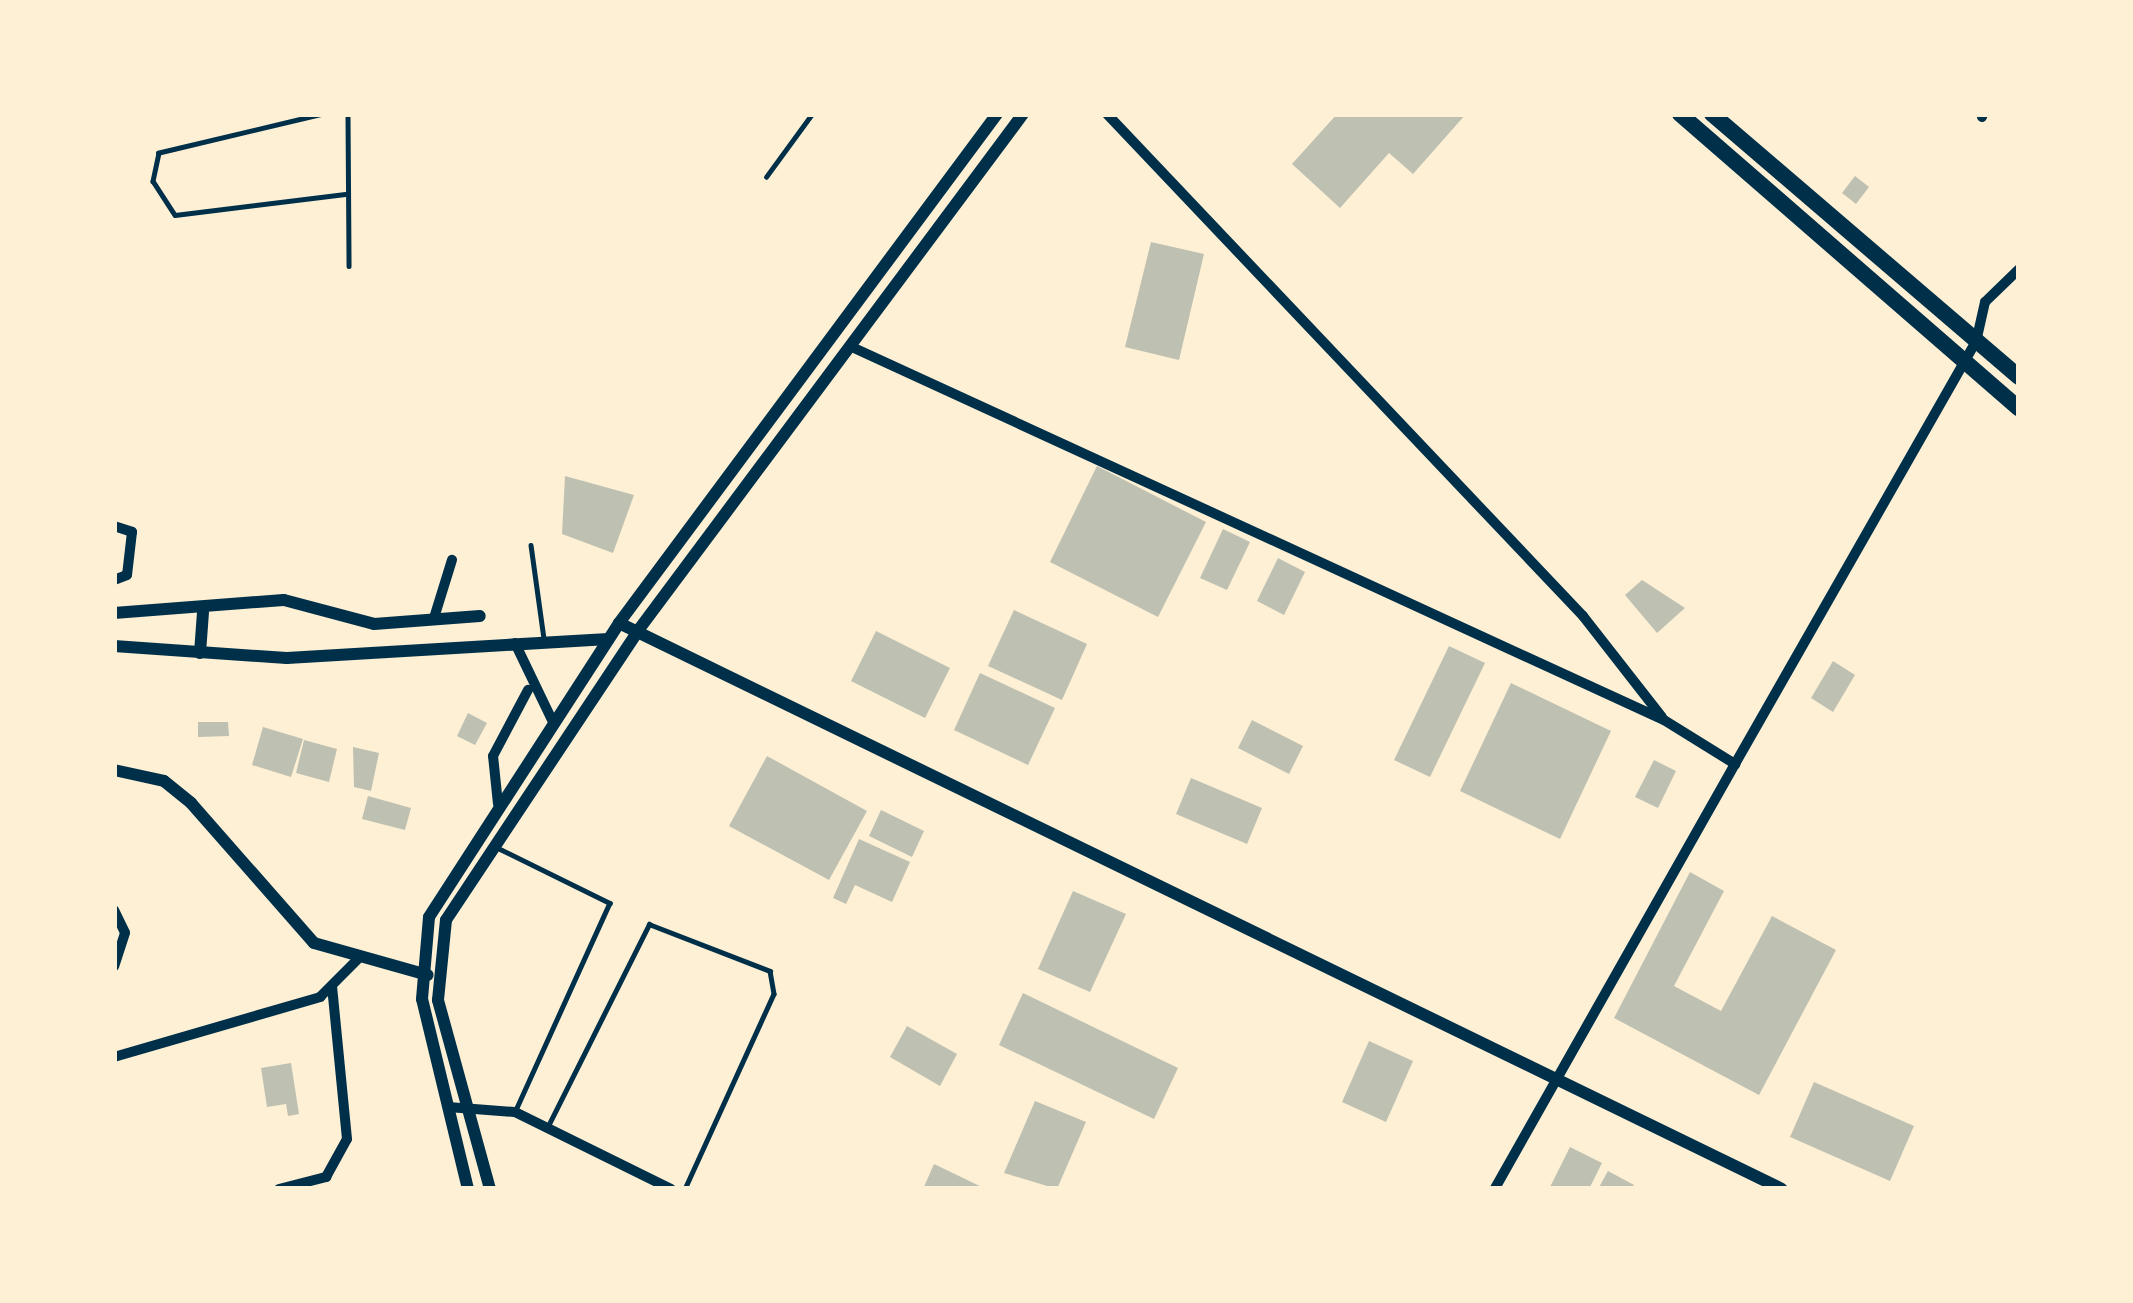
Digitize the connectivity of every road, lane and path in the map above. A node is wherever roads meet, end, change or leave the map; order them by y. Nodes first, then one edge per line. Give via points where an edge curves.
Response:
1 (323, 114) edge
2 (348, 114) edge
3 (812, 114) edge
4 (997, 114) edge
5 (1023, 114) edge
6 (1107, 114) edge
7 (1680, 114) edge
8 (1712, 114) edge
9 (766, 177) dead end
10 (345, 194) junction
11 (350, 266) dead end
12 (2019, 268) edge
13 (1976, 342) junction
14 (854, 348) junction
15 (1963, 364) junction
16 (2019, 377) edge
17 (2019, 409) edge
18 (114, 526) edge
19 (531, 545) dead end
20 (452, 560) dead end
21 (114, 580) edge
22 (203, 612) junction
23 (114, 613) edge
24 (480, 616) dead end
25 (434, 618) junction
26 (405, 622) junction
27 (619, 623) junction
28 (637, 632) junction
29 (511, 639) junction
30 (544, 639) junction
31 (608, 639) junction
32 (114, 646) edge
33 (407, 646) junction
34 (200, 653) junction
35 (578, 684) junction
36 (528, 690) junction
37 (594, 695) junction
38 (1664, 720) junction
39 (553, 722) junction
40 (1736, 764) junction
41 (114, 770) edge
42 (498, 804) junction
43 (492, 845) junction
44 (114, 910) edge
45 (358, 959) junction
46 (114, 966) edge
47 (428, 974) junction
48 (332, 987) junction
49 (114, 1057) edge
50 (1559, 1079) junction
51 (470, 1106) junction
52 (448, 1108) junction
53 (514, 1112) junction
54 (547, 1128) junction
55 (325, 1183) edge
56 (279, 1189) edge
57 (468, 1189) edge
58 (490, 1189) edge
59 (671, 1189) edge
60 (685, 1189) edge
61 (1495, 1189) edge
62 (1781, 1189) edge

1 - 10 lane via 159,153 153,181 175,215
2 - 10 lane
3 - 9 lane
4 - 27 street
5 - 14 street
6 - 38 street via 1583,616
7 - 15 main road
8 - 13 main road
10 - 11 lane
12 - 13 street via 1985,302
13 - 15 street
13 - 16 main road
14 - 28 street
14 - 38 street
15 - 17 main road
15 - 40 street
18 - 21 street via 132,532 128,575
19 - 30 lane
20 - 25 street
22 - 23 street
22 - 26 street via 284,600
22 - 34 street
24 - 25 street
25 - 26 street
26 - 33 street
27 - 28 street
27 - 31 street
28 - 37 street
28 - 50 street
29 - 30 street
29 - 33 street
29 - 36 street via 528,657
30 - 31 street
31 - 35 street
32 - 34 street
33 - 34 street via 287,658
35 - 37 street
35 - 39 street
36 - 39 street
36 - 42 street via 493,756
37 - 43 street
38 - 40 street
39 - 42 street
40 - 50 street
41 - 45 street via 164,781 287,920
42 - 47 street via 429,917
43 - 47 street via 446,920
43 - 53 lane via 610,903
44 - 46 street via 125,932
45 - 47 street
45 - 48 street
47 - 51 street
47 - 52 street
48 - 49 street
48 - 55 street via 346,1139
50 - 61 street
50 - 62 street
51 - 52 street
51 - 53 street
51 - 58 street
52 - 57 street
53 - 54 street
54 - 59 street
54 - 60 lane via 650,924 770,971 774,994
55 - 56 street

